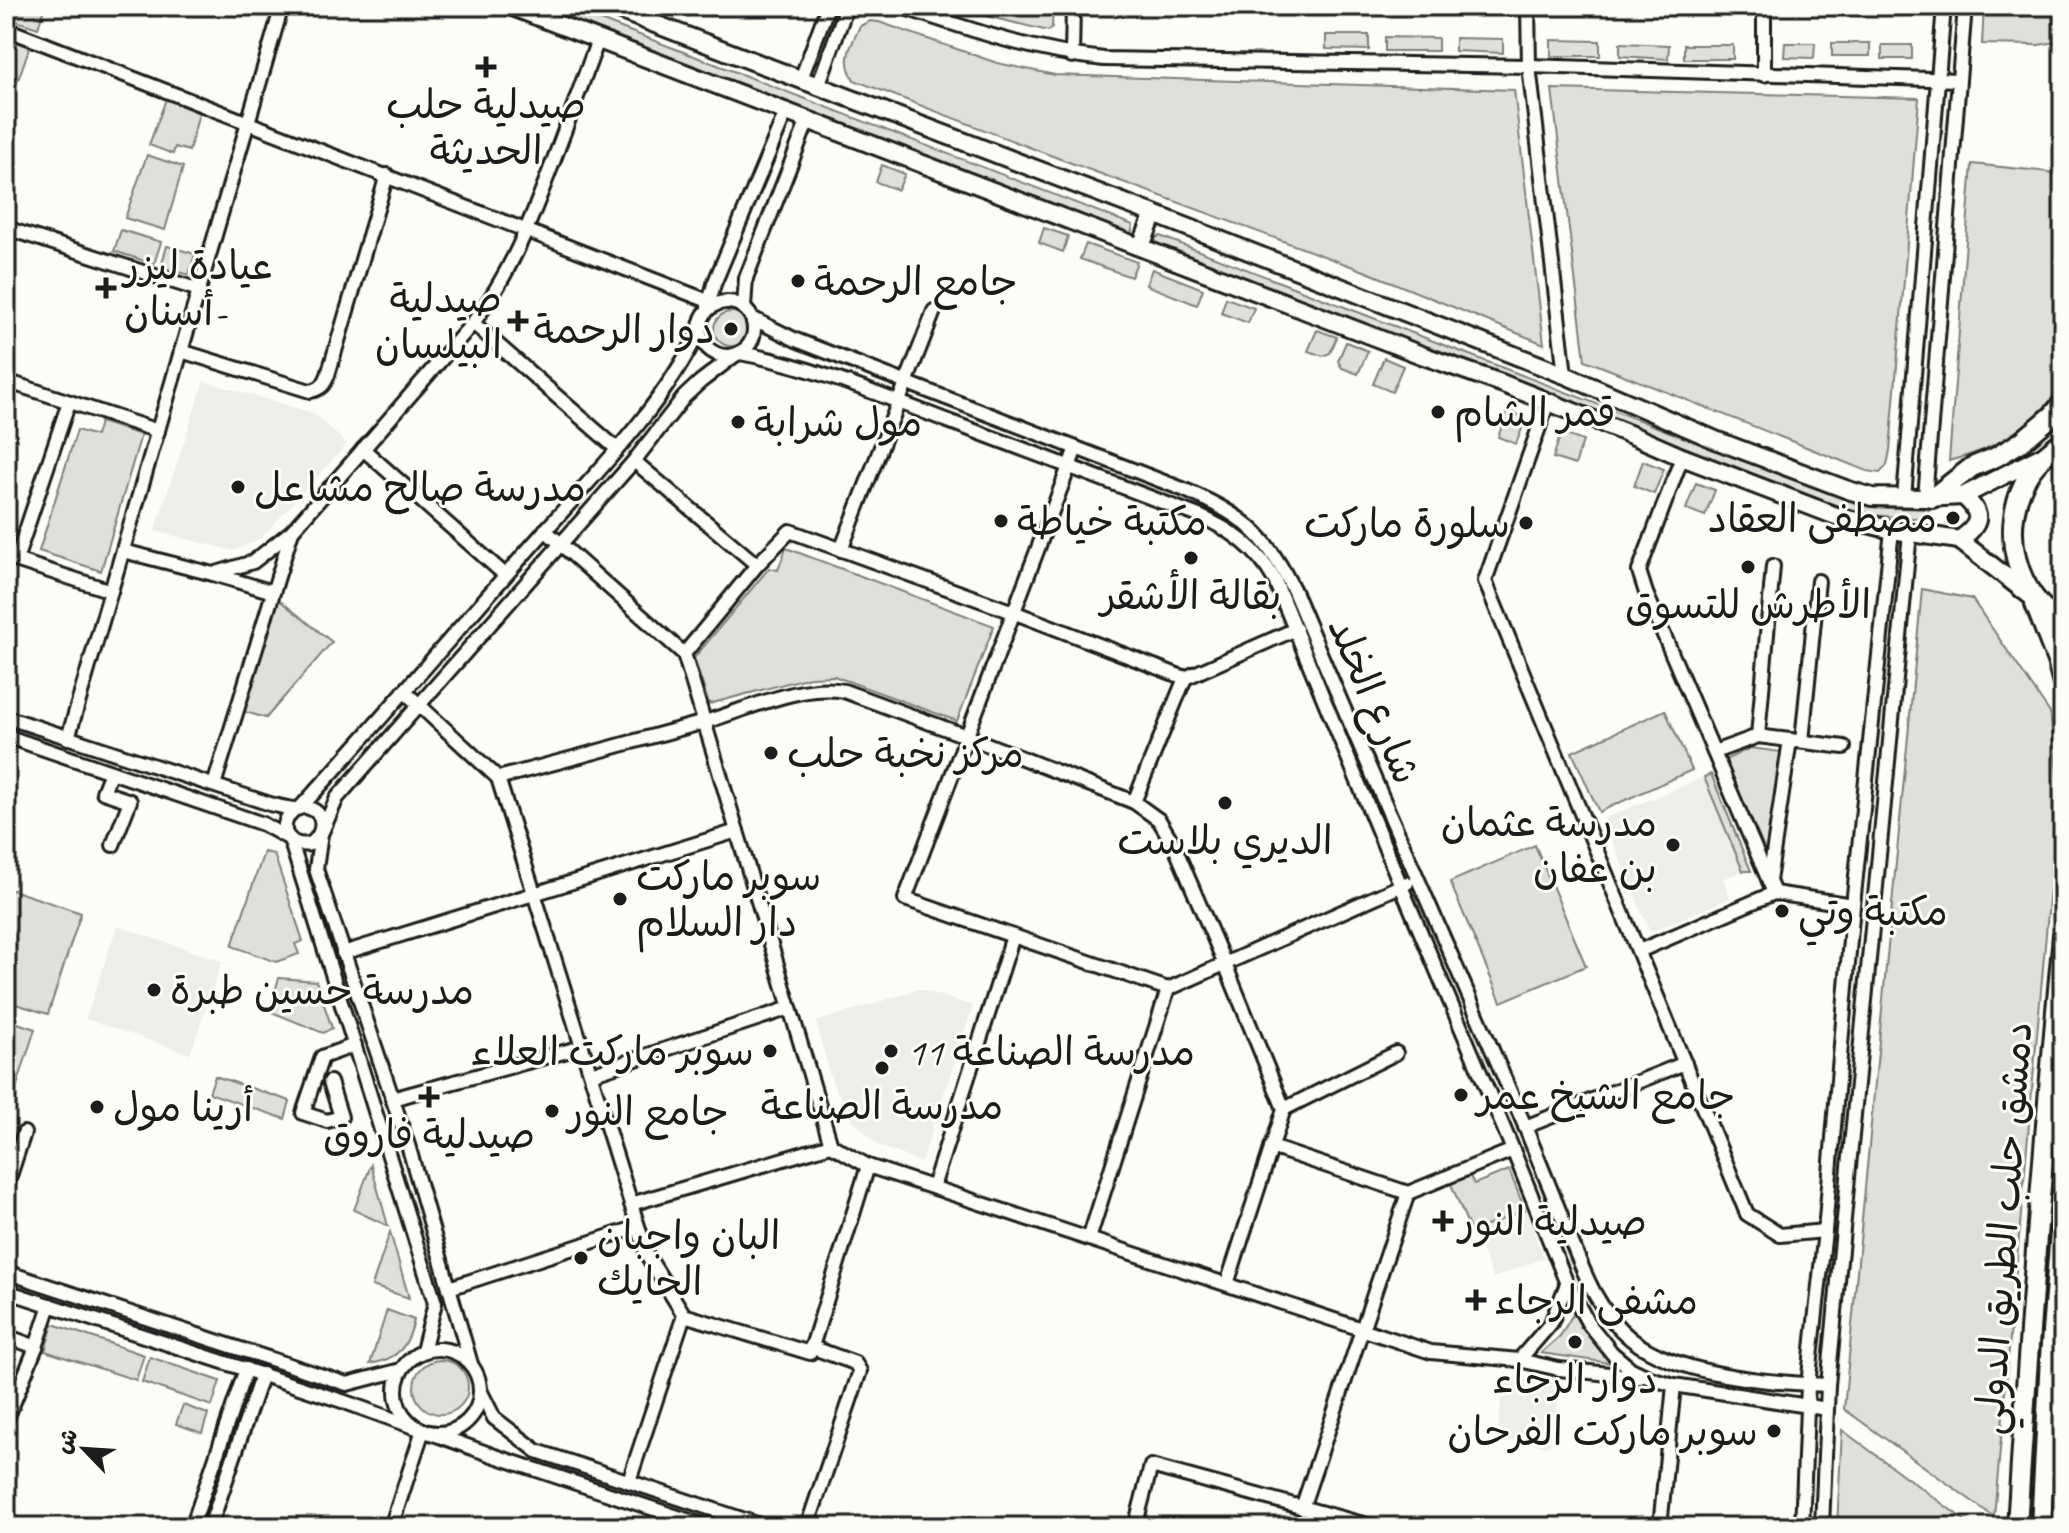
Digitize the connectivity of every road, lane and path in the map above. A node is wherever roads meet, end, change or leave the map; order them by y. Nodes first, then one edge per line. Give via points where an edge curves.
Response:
1 (282, 6) edge
2 (510, 6) edge
3 (608, 6) edge
4 (828, 6) edge
5 (847, 6) edge
6 (899, 6) edge
7 (1073, 6) edge
8 (1528, 6) edge
9 (1764, 6) edge
10 (1944, 6) edge
11 (1965, 6) edge
12 (630, 10) edge
13 (6, 29) edge
14 (598, 40) junction
15 (1072, 56) junction
16 (1529, 66) junction
17 (1764, 75) junction
18 (801, 79) junction
19 (1938, 80) junction
20 (1959, 80) junction
21 (818, 86) junction
22 (786, 112) junction
23 (808, 120) junction
24 (248, 123) junction
25 (387, 175) junction
26 (1154, 214) junction
27 (6, 228) edge
28 (527, 229) junction
29 (1141, 246) junction
30 (199, 290) junction
31 (711, 304) junction
32 (744, 307) junction
33 (934, 311) dead end
34 (752, 318) junction
35 (473, 323) junction
36 (699, 331) junction
37 (181, 351) junction
38 (737, 354) junction
39 (1565, 375) junction
40 (6, 381) edge
41 (907, 382) junction
42 (69, 402) junction
43 (899, 402) junction
44 (1548, 402) junction
45 (2063, 403) edge
46 (2063, 430) edge
47 (158, 431) junction
48 (1718, 441) junction
49 (2063, 441) edge
50 (1076, 448) junction
51 (363, 449) junction
52 (617, 449) junction
53 (2045, 454) junction
54 (1682, 457) junction
55 (634, 461) junction
56 (1069, 466) junction
57 (1706, 466) junction
58 (1963, 496) junction
59 (1904, 498) junction
60 (1928, 498) junction
61 (545, 530) junction
62 (1892, 530) junction
63 (292, 531) junction
64 (1910, 533) junction
65 (1959, 540) junction
66 (561, 544) junction
67 (841, 550) junction
68 (123, 551) junction
69 (11, 558) edge
70 (757, 565) junction
71 (1773, 566) dead end
72 (213, 574) junction
73 (505, 575) junction
74 (1818, 581) dead end
75 (111, 591) junction
76 (273, 592) junction
77 (2033, 598) junction
78 (1013, 612) junction
79 (2063, 624) edge
80 (1296, 629) junction
81 (684, 654) junction
82 (1185, 678) junction
83 (2063, 684) edge
84 (404, 691) junction
85 (419, 705) junction
86 (6, 717) edge
87 (704, 722) junction
88 (6, 736) edge
89 (966, 736) junction
90 (1758, 736) junction
91 (68, 738) junction
92 (1796, 741) junction
93 (1844, 747) dead end
94 (1714, 752) junction
95 (111, 772) junction
96 (498, 778) junction
97 (214, 785) junction
98 (1134, 802) junction
99 (298, 808) junction
100 (737, 831) junction
101 (321, 834) junction
102 (290, 839) junction
103 (113, 845) dead end
104 (1418, 879) junction
105 (1401, 886) junction
106 (1772, 887) junction
107 (534, 894) junction
108 (1853, 905) junction
109 (1013, 936) junction
110 (2063, 936) edge
111 (1639, 951) junction
112 (343, 953) junction
113 (1225, 964) junction
114 (1168, 989) junction
115 (790, 1008) junction
116 (355, 1045) junction
117 (582, 1047) junction
118 (1396, 1053) dead end
119 (1685, 1063) junction
120 (591, 1074) junction
121 (386, 1079) junction
122 (330, 1082) dead end
123 (367, 1085) junction
124 (392, 1099) junction
125 (1284, 1109) junction
126 (1525, 1127) junction
127 (24, 1133) dead end
128 (831, 1145) junction
129 (1271, 1147) junction
130 (1513, 1150) junction
131 (868, 1166) junction
132 (933, 1187) junction
133 (6, 1188) edge
134 (1408, 1193) junction
135 (2063, 1195) edge
136 (631, 1204) junction
137 (638, 1227) junction
138 (1825, 1231) junction
139 (1089, 1239) junction
140 (1579, 1260) junction
141 (1560, 1267) junction
142 (6, 1272) edge
143 (1227, 1284) junction
144 (1567, 1284) junction
145 (449, 1288) junction
146 (6, 1291) edge
147 (50, 1305) junction
148 (684, 1315) junction
149 (1363, 1329) junction
150 (6, 1336) edge
151 (36, 1347) junction
152 (811, 1347) junction
153 (423, 1351) junction
154 (1519, 1360) junction
155 (471, 1364) junction
156 (246, 1369) junction
157 (401, 1370) junction
158 (262, 1374) junction
159 (1650, 1378) junction
160 (1674, 1385) junction
161 (1808, 1385) junction
162 (1828, 1385) junction
163 (480, 1390) junction
164 (1806, 1407) junction
165 (1827, 1409) junction
166 (6, 1421) edge
167 (423, 1430) junction
168 (629, 1481) junction
169 (1302, 1508) junction
170 (192, 1527) edge
171 (210, 1527) edge
172 (391, 1527) edge
173 (708, 1527) edge
174 (766, 1527) edge
175 (807, 1527) edge
176 (1135, 1527) edge
177 (1374, 1527) edge
178 (1660, 1527) edge
179 (1802, 1527) edge
180 (1822, 1527) edge
181 (2017, 1527) edge
182 (2041, 1527) edge

1 - 24 street
2 - 14 main road
3 - 12 main road
4 - 18 street
5 - 21 street
6 - 15 street
7 - 15 street
8 - 16 street
9 - 17 street
10 - 19 street
11 - 20 street
12 - 18 main road
13 - 24 street
14 - 22 main road
14 - 28 street
15 - 16 street
16 - 17 street
16 - 39 street
17 - 19 street
18 - 21 main road
19 - 20 street
19 - 59 street
20 - 60 street
21 - 26 main road
22 - 23 main road
22 - 31 street
23 - 29 main road
23 - 32 street via 746,278
24 - 25 street
24 - 30 street
25 - 28 street
25 - 37 street via 324,385 310,391
26 - 29 main road
26 - 39 main road
27 - 30 street
28 - 31 street
28 - 35 street via 510,267
29 - 44 main road
30 - 37 street
31 - 32 street
31 - 36 street
32 - 34 street
33 - 41 street
34 - 38 street via 752,338
34 - 41 street, شارع الخلد
35 - 51 street
35 - 52 street
36 - 38 street via 711,352
36 - 52 street via 668,386
37 - 47 street
38 - 43 street via 772,359
38 - 55 street via 684,397
39 - 48 main road
40 - 42 street
41 - 43 street
41 - 50 street, شارع الخلد
42 - 47 street
42 - 69 street
43 - 56 street
43 - 67 street
44 - 54 main road
44 - 111 street via 1485,581
45 - 60 highway via 2021,442
46 - 53 highway
47 - 68 street
48 - 57 main road
48 - 59 main road via 1848,490
49 - 53 highway
50 - 56 street
50 - 104 street, شارع الخلد via 1210,501 1254,529 1270,549 1294,591
51 - 63 street
51 - 73 street
52 - 61 street
53 - 58 main road
53 - 77 highway via 2025,479 2014,508 2012,540 2018,570
54 - 57 main road
54 - 94 street via 1639,571
55 - 66 street
55 - 70 street
56 - 78 street
56 - 80 street via 1222,525 1241,538 1268,567
57 - 62 main road via 1836,516
58 - 60 main road
58 - 65 main road via 1978,513 1971,532
59 - 60 main road
61 - 66 street
61 - 73 street
62 - 64 main road
62 - 108 street
63 - 72 street via 253,562
63 - 76 street
64 - 65 main road
64 - 162 street
65 - 77 main road
66 - 81 street
66 - 85 street
67 - 70 street via 790,531
67 - 78 street
68 - 72 street
68 - 75 street
69 - 75 street
70 - 81 street
71 - 90 street
72 - 76 street
73 - 84 street
74 - 92 street
75 - 91 street
76 - 97 street
77 - 79 highway
77 - 83 highway
78 - 82 street
78 - 89 street
80 - 82 street
80 - 105 street
81 - 87 street
82 - 98 street
84 - 85 street
84 - 99 street
85 - 96 street
85 - 101 street via 337,798
86 - 91 street
87 - 89 street via 829,688
87 - 96 street
87 - 100 street
88 - 95 street
89 - 98 street
89 - 109 street via 905,899
90 - 92 street
90 - 94 street
91 - 97 street
92 - 93 street
92 - 106 street
94 - 106 street
95 - 102 street via 263,824
95 - 103 street via 103,792 130,801
96 - 107 street
97 - 99 street
98 - 113 street via 1159,820 1174,845
99 - 101 street via 316,812
99 - 102 street via 285,823
100 - 107 street
100 - 115 street
101 - 102 street via 310,844
101 - 112 street via 316,869
102 - 116 street
104 - 105 street
104 - 126 street, شارع الخلد
105 - 113 street
105 - 130 street
106 - 108 street
106 - 111 street
107 - 112 street
107 - 117 street
108 - 138 street
109 - 114 street
109 - 132 street
110 - 181 highway, دمشق حلب الطريق الدولي
111 - 119 street
112 - 121 street
113 - 114 street
113 - 125 street
114 - 139 street
115 - 120 street
115 - 128 street
116 - 122 street via 322,1057 303,1113 327,1121 341,1117
116 - 123 street
117 - 120 street
117 - 124 street
118 - 125 street
119 - 126 street
119 - 138 street via 1747,1214 1780,1235
120 - 136 street
121 - 123 street
121 - 124 street
123 - 153 street via 435,1303
124 - 145 street
125 - 129 street
126 - 140 street, شارع الخلد
127 - 133 street
128 - 131 street
128 - 136 street
129 - 134 street
129 - 143 street
130 - 134 street
130 - 141 street
131 - 132 street
131 - 152 street
132 - 139 street
134 - 149 street
135 - 182 highway
136 - 137 street
137 - 145 street
137 - 148 street via 647,1255
138 - 161 street
139 - 143 street
140 - 141 street
140 - 161 street, شارع الخلد via 1608,1315 1646,1350 1706,1371
141 - 144 street
142 - 157 street via 347,1384
143 - 149 street
144 - 154 street via 1551,1323
144 - 159 street via 1612,1353
145 - 155 street
146 - 147 street
147 - 151 street
147 - 156 street
148 - 152 street via 810,1353
148 - 168 street
149 - 154 street via 1431,1352
149 - 169 street
150 - 151 street
151 - 166 street
152 - 175 street via 855,1363 860,1371
153 - 155 street via 449,1350
153 - 157 street
154 - 159 street
155 - 163 street
156 - 158 street
156 - 170 street
157 - 167 street via 397,1398 402,1412
158 - 167 street
158 - 171 street
159 - 160 street
160 - 164 street
160 - 178 street
161 - 162 street, شارع الخلد
161 - 164 street
162 - 165 street
163 - 167 street via 472,1416 462,1425 437,1433
163 - 168 street via 494,1418 537,1451
164 - 165 street
164 - 179 street
165 - 180 street
167 - 172 street
167 - 173 street
168 - 174 street
169 - 176 street via 1151,1466
169 - 177 street

